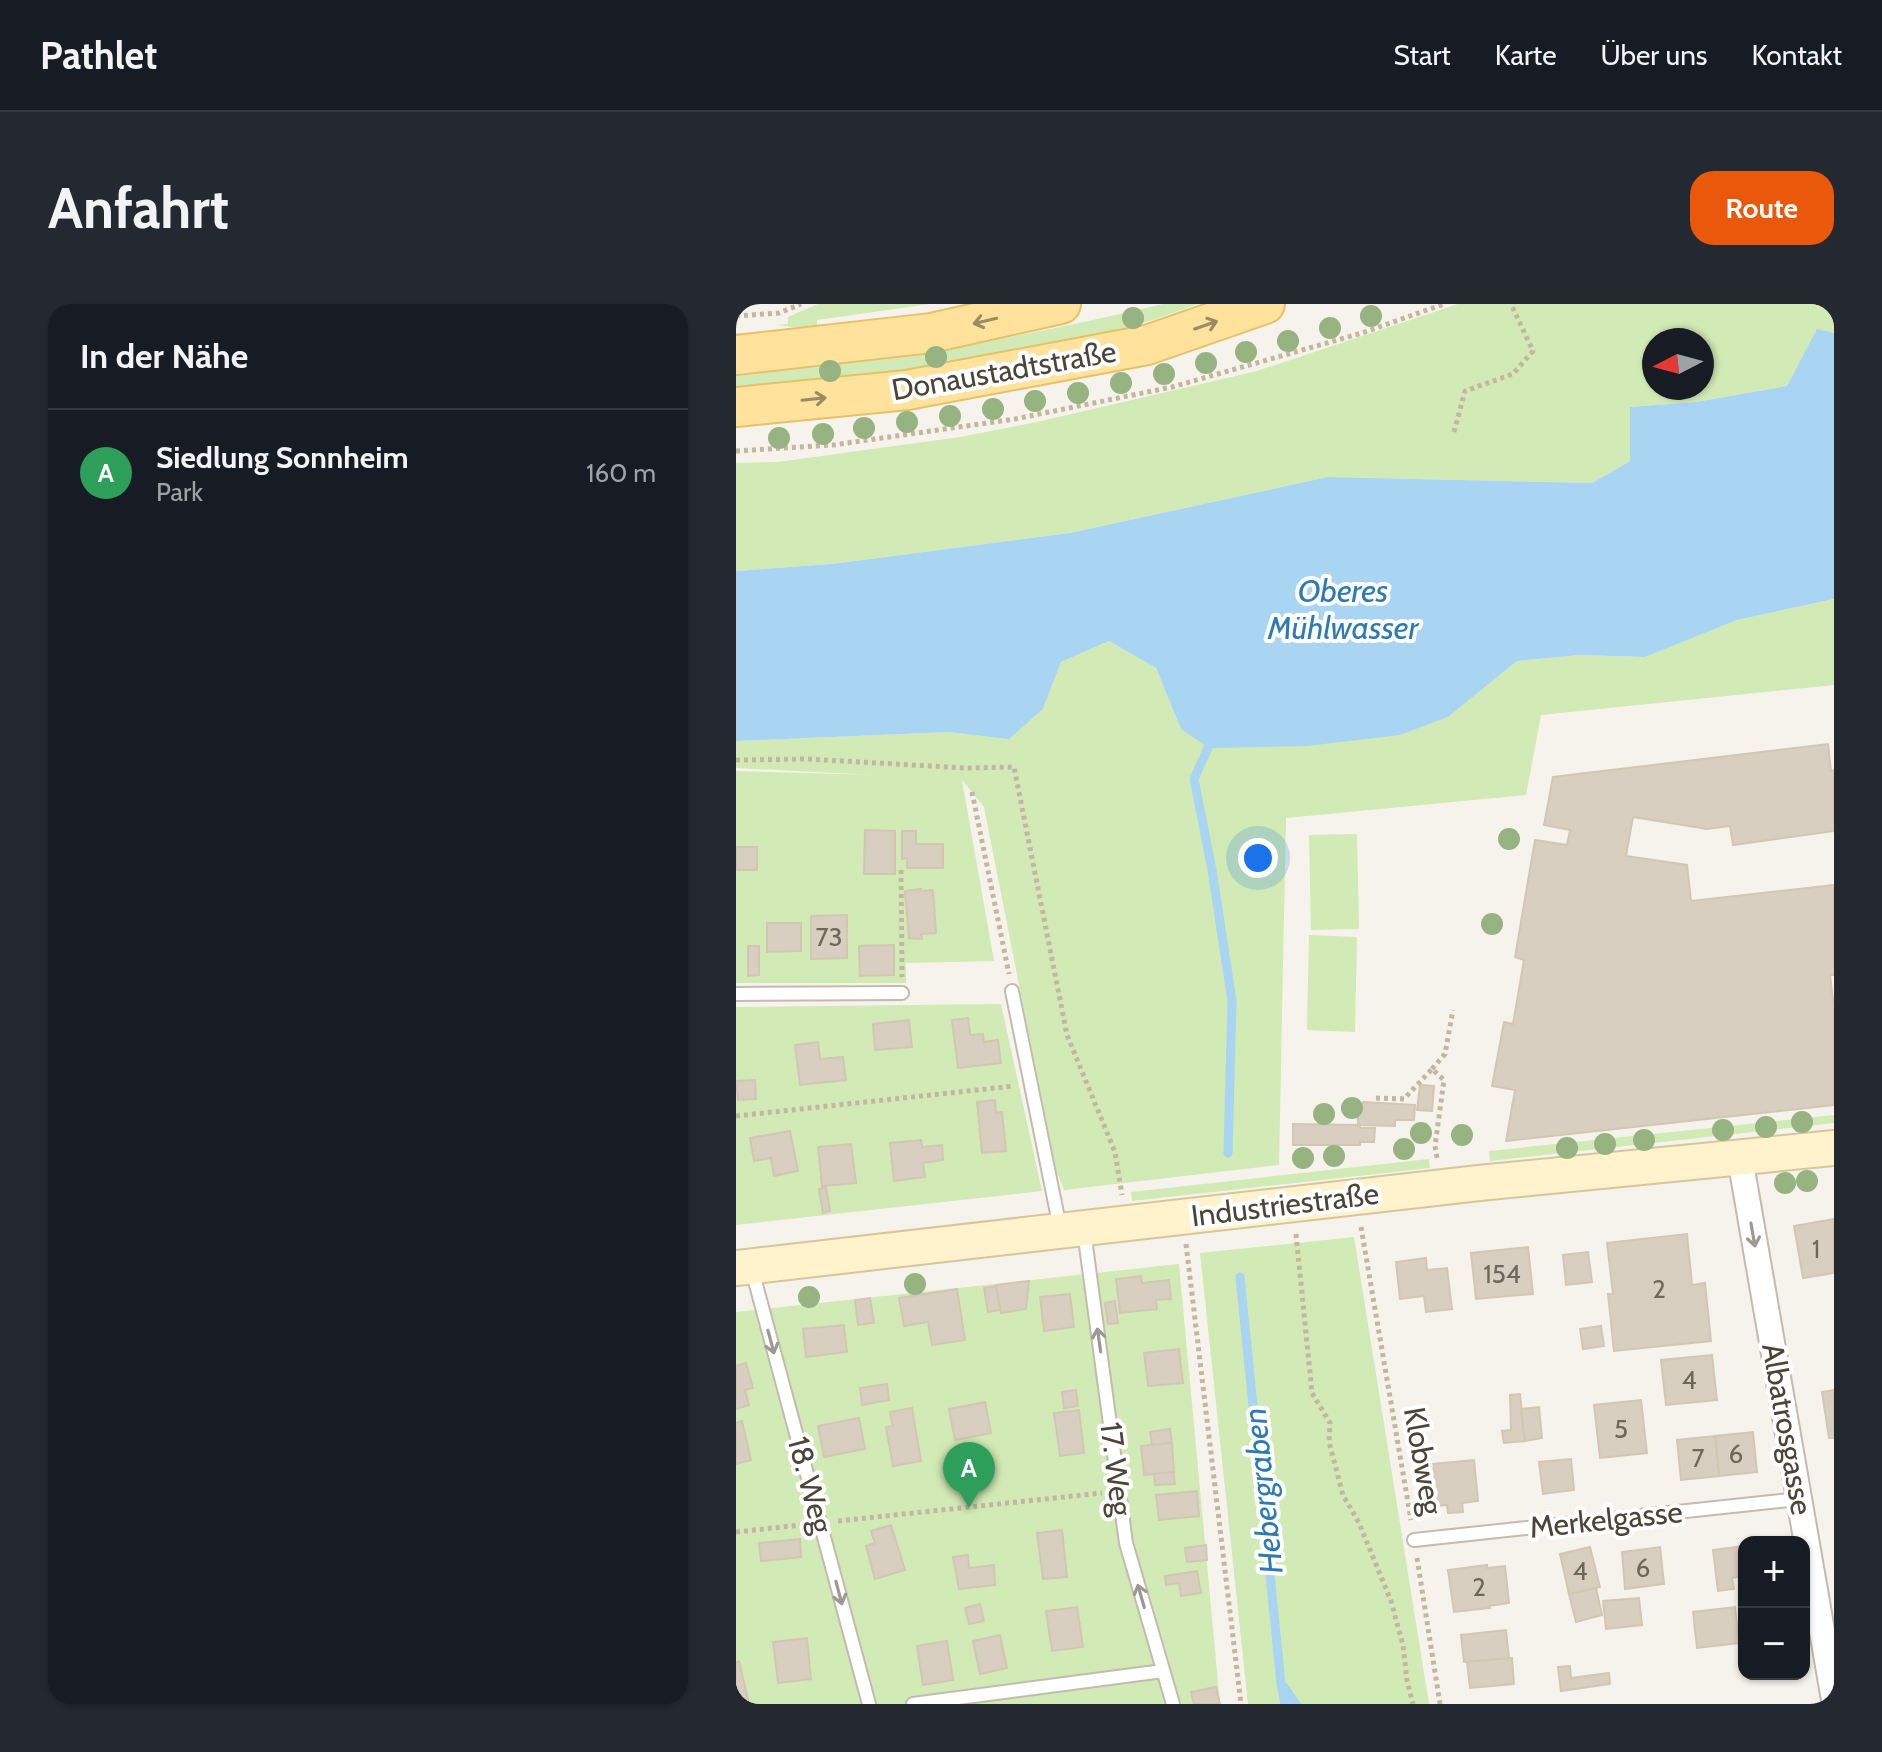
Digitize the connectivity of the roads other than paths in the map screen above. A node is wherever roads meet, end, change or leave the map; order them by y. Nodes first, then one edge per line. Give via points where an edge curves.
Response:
1 (1061, 304) edge
2 (1265, 304) edge
3 (736, 355) edge
4 (736, 407) edge
5 (1012, 991) road end
6 (902, 993) road end
7 (736, 994) edge
8 (1834, 1148) edge
9 (1740, 1158) junction
10 (1072, 1230) junction
11 (744, 1267) edge
12 (1799, 1499) junction
13 (1414, 1540) road end
14 (1163, 1671) junction
15 (1834, 1700) edge
16 (869, 1704) edge
17 (913, 1704) edge
18 (1173, 1704) edge

1 -> 3 main road, Donaustadtstraße via 931,333
4 -> 2 main road, Donaustadtstraße via 907,390 1147,345
5 - 10 lane, 17. Weg via 1031,1085
6 - 7 lane
8 - 9 street, Industriestraße
9 - 10 street, Industriestraße
9 -> 12 street, Albatrosgasse
10 - 11 street, Industriestraße
14 -> 10 lane, 17. Weg via 1126,1543
11 -> 16 lane, 18. Weg
12 - 13 lane, Merkelgasse
12 - 15 street, Albatrosgasse
14 - 17 lane
14 - 18 lane, 17. Weg

